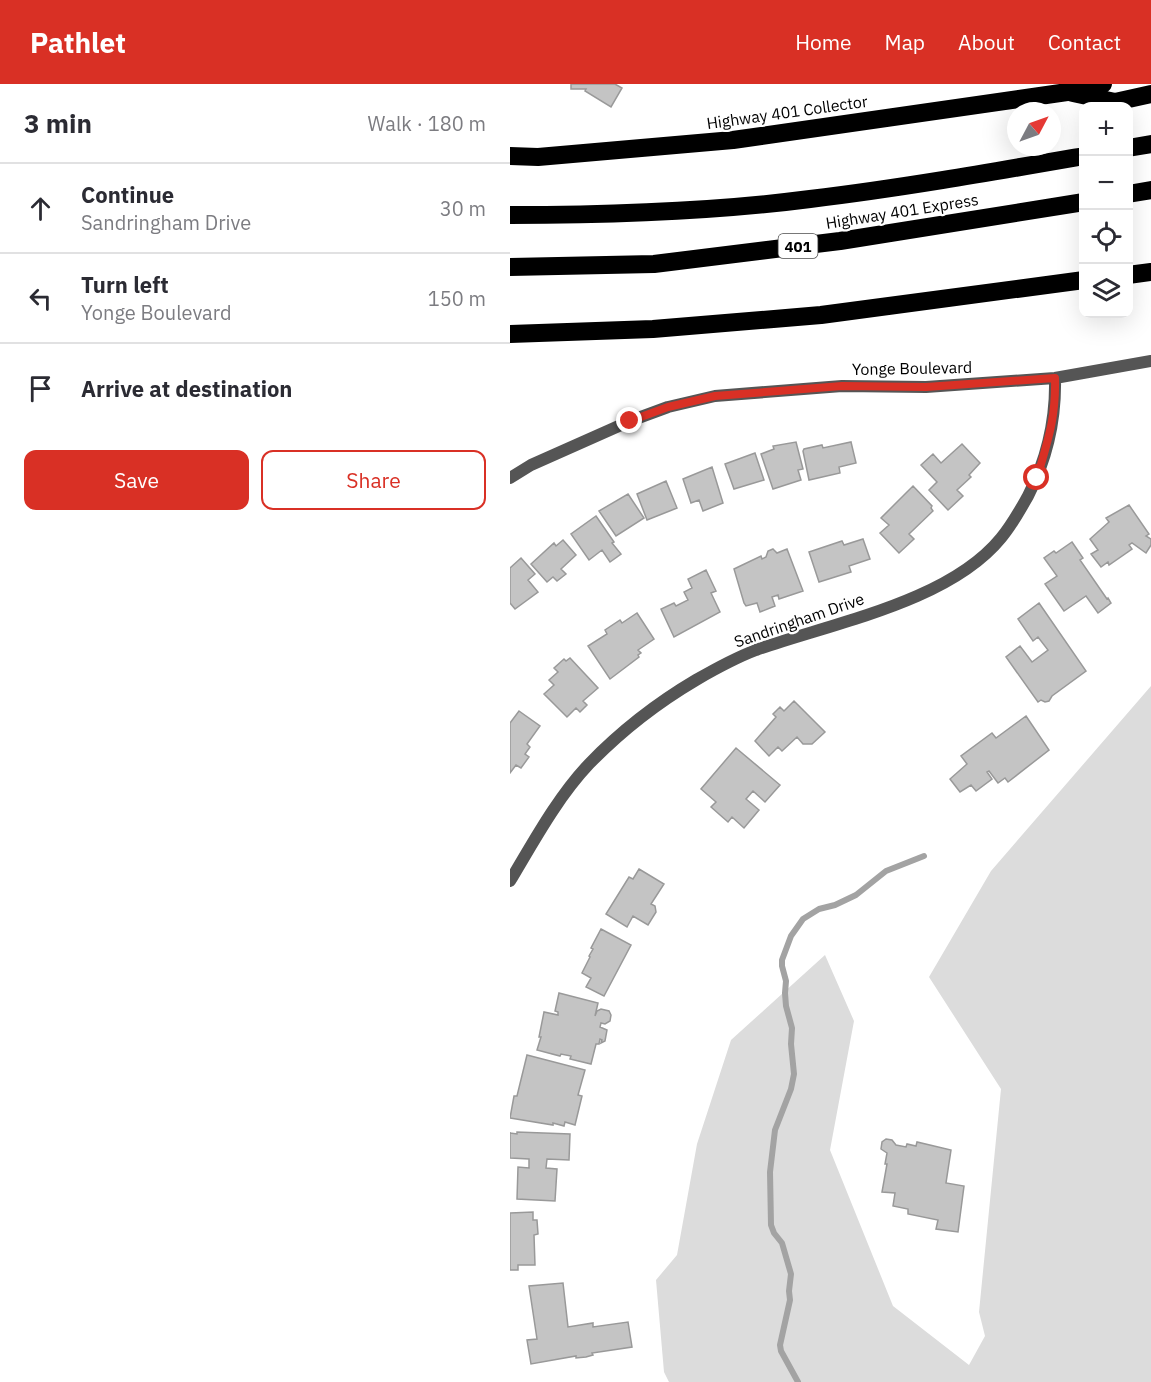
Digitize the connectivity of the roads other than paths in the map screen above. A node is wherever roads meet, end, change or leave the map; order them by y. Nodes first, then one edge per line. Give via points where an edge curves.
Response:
1 (1103, 84) edge
2 (1067, 92) junction
3 (1151, 94) edge
4 (1151, 144) edge
5 (1133, 147) edge
6 (510, 156) edge
7 (1079, 157) edge
8 (1151, 190) edge
9 (1133, 193) edge
10 (1079, 203) edge
11 (510, 215) edge
12 (510, 267) edge
13 (1151, 272) edge
14 (1133, 274) edge
15 (1079, 281) edge
16 (510, 334) edge
17 (1151, 361) edge
18 (1055, 378) junction
19 (510, 478) edge
20 (510, 881) edge

1 - 2 highway, Highway 401 Collector
2 - 3 highway via 1115,102
2 - 6 highway, Highway 401 Collector via 733,140 538,157
4 - 5 highway
7 - 11 highway, Highway 401 Express via 786,202 638,213
8 - 9 highway
10 - 12 highway, Highway 401 Express / 401 via 852,239 654,264
13 - 14 highway
15 - 16 highway via 821,315 653,329
17 - 18 street, Yonge Boulevard
18 - 19 street, Yonge Boulevard via 926,387 842,386 715,396 630,421
18 - 20 street, Sandringham Drive via 1053,427 1037,478 1000,539 958,573 911,599 755,651 724,664 667,698 588,765 550,815

